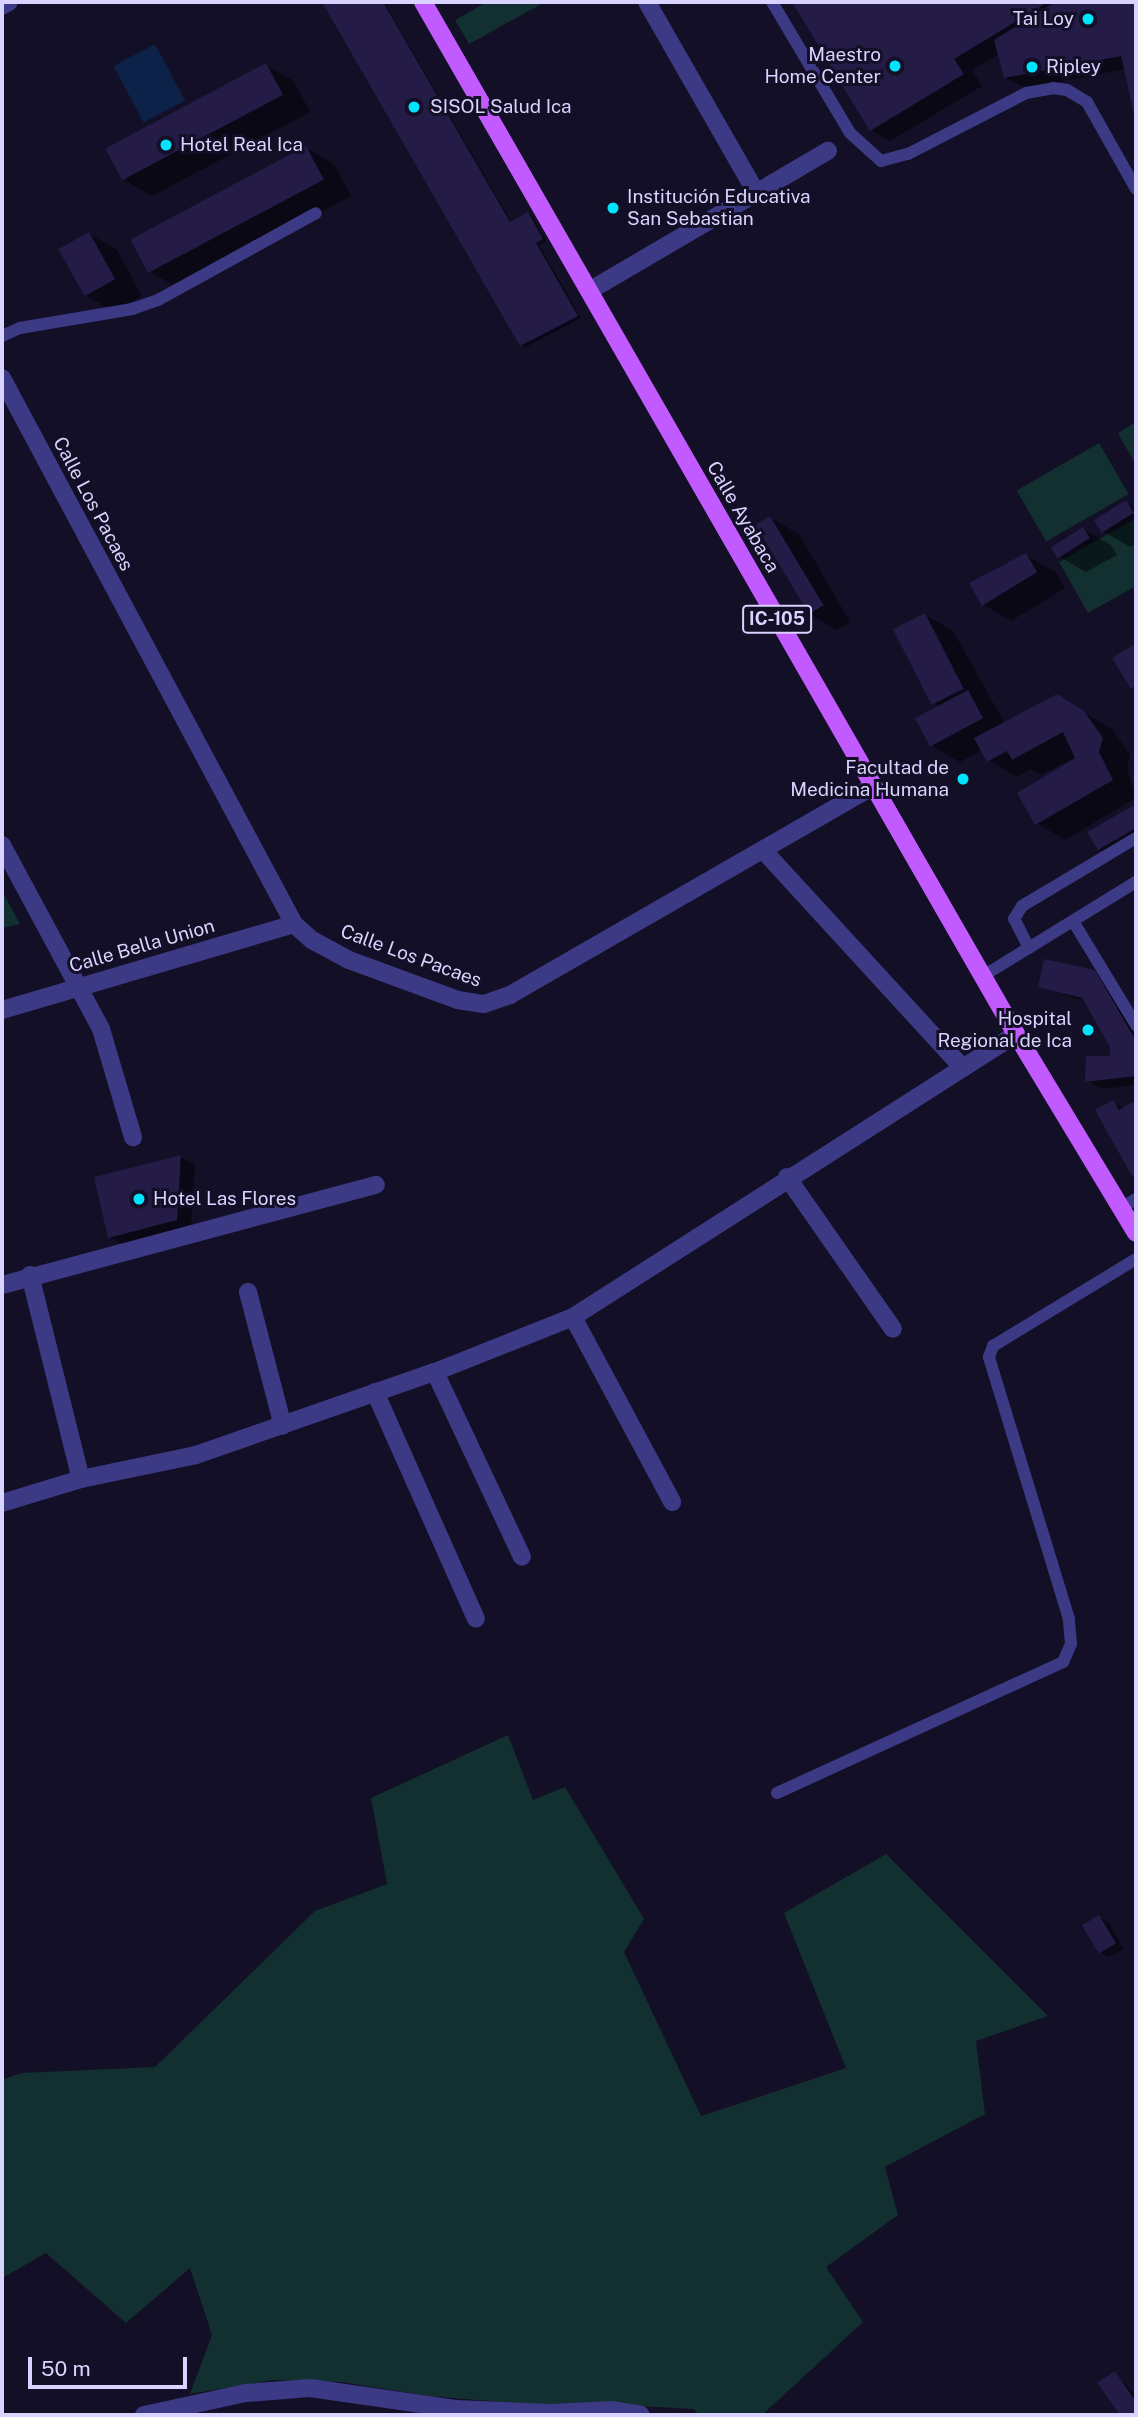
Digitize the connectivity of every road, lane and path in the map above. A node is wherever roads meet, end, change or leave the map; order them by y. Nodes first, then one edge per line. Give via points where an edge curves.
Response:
1 (9, 2) edge
2 (647, 2) edge
3 (772, 2) edge
4 (425, 3) edge
5 (2, 6) edge
6 (828, 151) dead end
7 (1136, 189) edge
8 (756, 192) junction
9 (316, 213) dead end
10 (589, 291) junction
11 (2, 336) edge
12 (2, 378) edge
13 (873, 786) junction
14 (1136, 838) edge
15 (2, 845) edge
16 (764, 852) junction
17 (1136, 882) edge
18 (1073, 921) junction
19 (293, 924) junction
20 (1029, 948) junction
21 (982, 976) junction
22 (80, 986) junction
23 (2, 1010) edge
24 (1136, 1026) edge
25 (1016, 1034) junction
26 (963, 1068) junction
27 (132, 1137) dead end
28 (787, 1177) junction
29 (376, 1185) dead end
30 (1129, 1203) edge
31 (1136, 1233) edge
32 (1136, 1259) edge
33 (30, 1275) junction
34 (2, 1285) edge
35 (248, 1292) dead end
36 (573, 1317) junction
37 (893, 1329) dead end
38 (435, 1373) junction
39 (376, 1392) junction
40 (283, 1426) junction
41 (81, 1479) junction
42 (672, 1502) dead end
43 (2, 1503) edge
44 (522, 1557) dead end
45 (476, 1619) dead end
46 (777, 1793) dead end
47 (144, 2415) edge
48 (641, 2415) edge

1 - 5 street
2 - 8 street
3 - 7 lane via 850,133 881,162 908,154 1026,93 1053,88 1087,102
4 - 10 main road, Calle Ayabaca / IC-105
6 - 8 street
8 - 10 street
9 - 11 lane via 145,304 20,328
10 - 13 main road, Calle Ayabaca / IC-105
12 - 19 street, Calle Los Pacaes
13 - 16 street, Calle Los Pacaes
13 - 21 main road, Calle Ayabaca / IC-105
14 - 20 lane via 1022,906 1014,919
15 - 22 street
16 - 19 street, Calle Los Pacaes via 510,995 484,1004 458,1000 349,960
16 - 26 street
17 - 18 lane
18 - 20 lane
18 - 24 lane
19 - 22 street, Calle Bella Union
20 - 21 lane
21 - 25 main road, Calle Ayabaca / IC-105
22 - 23 street, Calle Bella Union
22 - 27 street via 101,1029
25 - 26 street
25 - 30 main road, Calle Ayabaca / IC-105
26 - 28 street
28 - 36 street
28 - 37 street
29 - 33 street
30 - 31 main road, Calle Ayabaca / IC-105
32 - 46 lane via 993,1346 989,1357 1069,1619 1071,1644 1063,1662
33 - 34 street
33 - 41 street
35 - 40 street
36 - 38 street
36 - 42 street
38 - 39 street
38 - 44 street
39 - 40 street
39 - 45 street
40 - 41 street via 163,1464
41 - 43 street
47 - 48 street via 246,2393 310,2388 455,2409 611,2410

